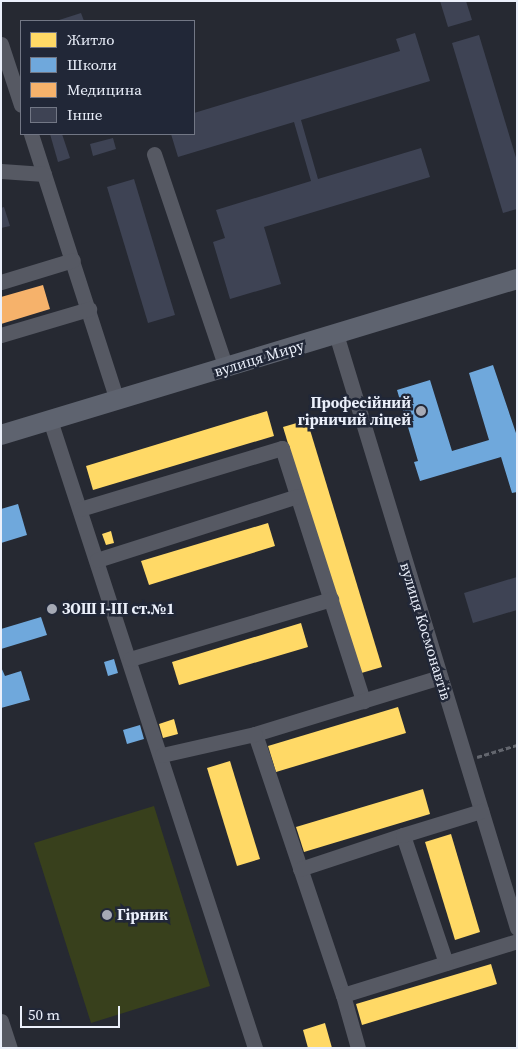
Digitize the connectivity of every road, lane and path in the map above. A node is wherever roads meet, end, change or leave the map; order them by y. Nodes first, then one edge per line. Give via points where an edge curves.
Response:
1 (1, 44) edge
2 (20, 102) edge
3 (31, 135) edge
4 (154, 154) dead end
5 (1, 171) edge
6 (44, 174) junction
7 (73, 260) junction
8 (517, 279) edge
9 (1, 282) edge
10 (89, 309) junction
11 (336, 334) junction
12 (1, 335) edge
13 (226, 368) junction
14 (117, 400) junction
15 (50, 420) junction
16 (1, 435) edge
17 (297, 496) junction
18 (80, 509) junction
19 (97, 560) junction
20 (331, 599) junction
21 (130, 659) junction
22 (440, 677) junction
23 (363, 701) junction
24 (255, 734) junction
25 (517, 745) edge
26 (162, 755) junction
27 (466, 761) junction
28 (481, 810) junction
29 (403, 835) junction
30 (300, 869) junction
31 (517, 928) edge
32 (517, 941) edge
33 (446, 964) junction
34 (343, 995) junction
35 (1, 1021) edge
36 (10, 1048) edge
37 (255, 1048) edge
38 (358, 1048) edge

1 - 2 street
3 - 6 street
4 - 13 street
5 - 6 street
6 - 7 street
7 - 9 street
7 - 10 street
8 - 11 main road, вулиця Миру
10 - 12 street
10 - 14 street
11 - 13 main road, вулиця Миру
11 - 22 street, вулиця Космонавтів
13 - 14 main road, вулиця Миру
14 - 15 main road, вулиця Миру
15 - 16 main road, вулиця Миру
15 - 18 street
17 - 18 street via 282,448
17 - 19 street
17 - 20 street
18 - 19 street
19 - 21 street
20 - 21 street
20 - 23 street
21 - 26 street
22 - 23 street
22 - 27 street, вулиця Космонавтів
23 - 24 street
24 - 26 street
24 - 30 street
25 - 27 path
26 - 37 street
27 - 28 street, вулиця Космонавтів
28 - 29 street
28 - 31 street, вулиця Космонавтів
29 - 30 street
29 - 33 street
30 - 34 street
32 - 33 street
33 - 34 street
34 - 38 street
35 - 36 street

